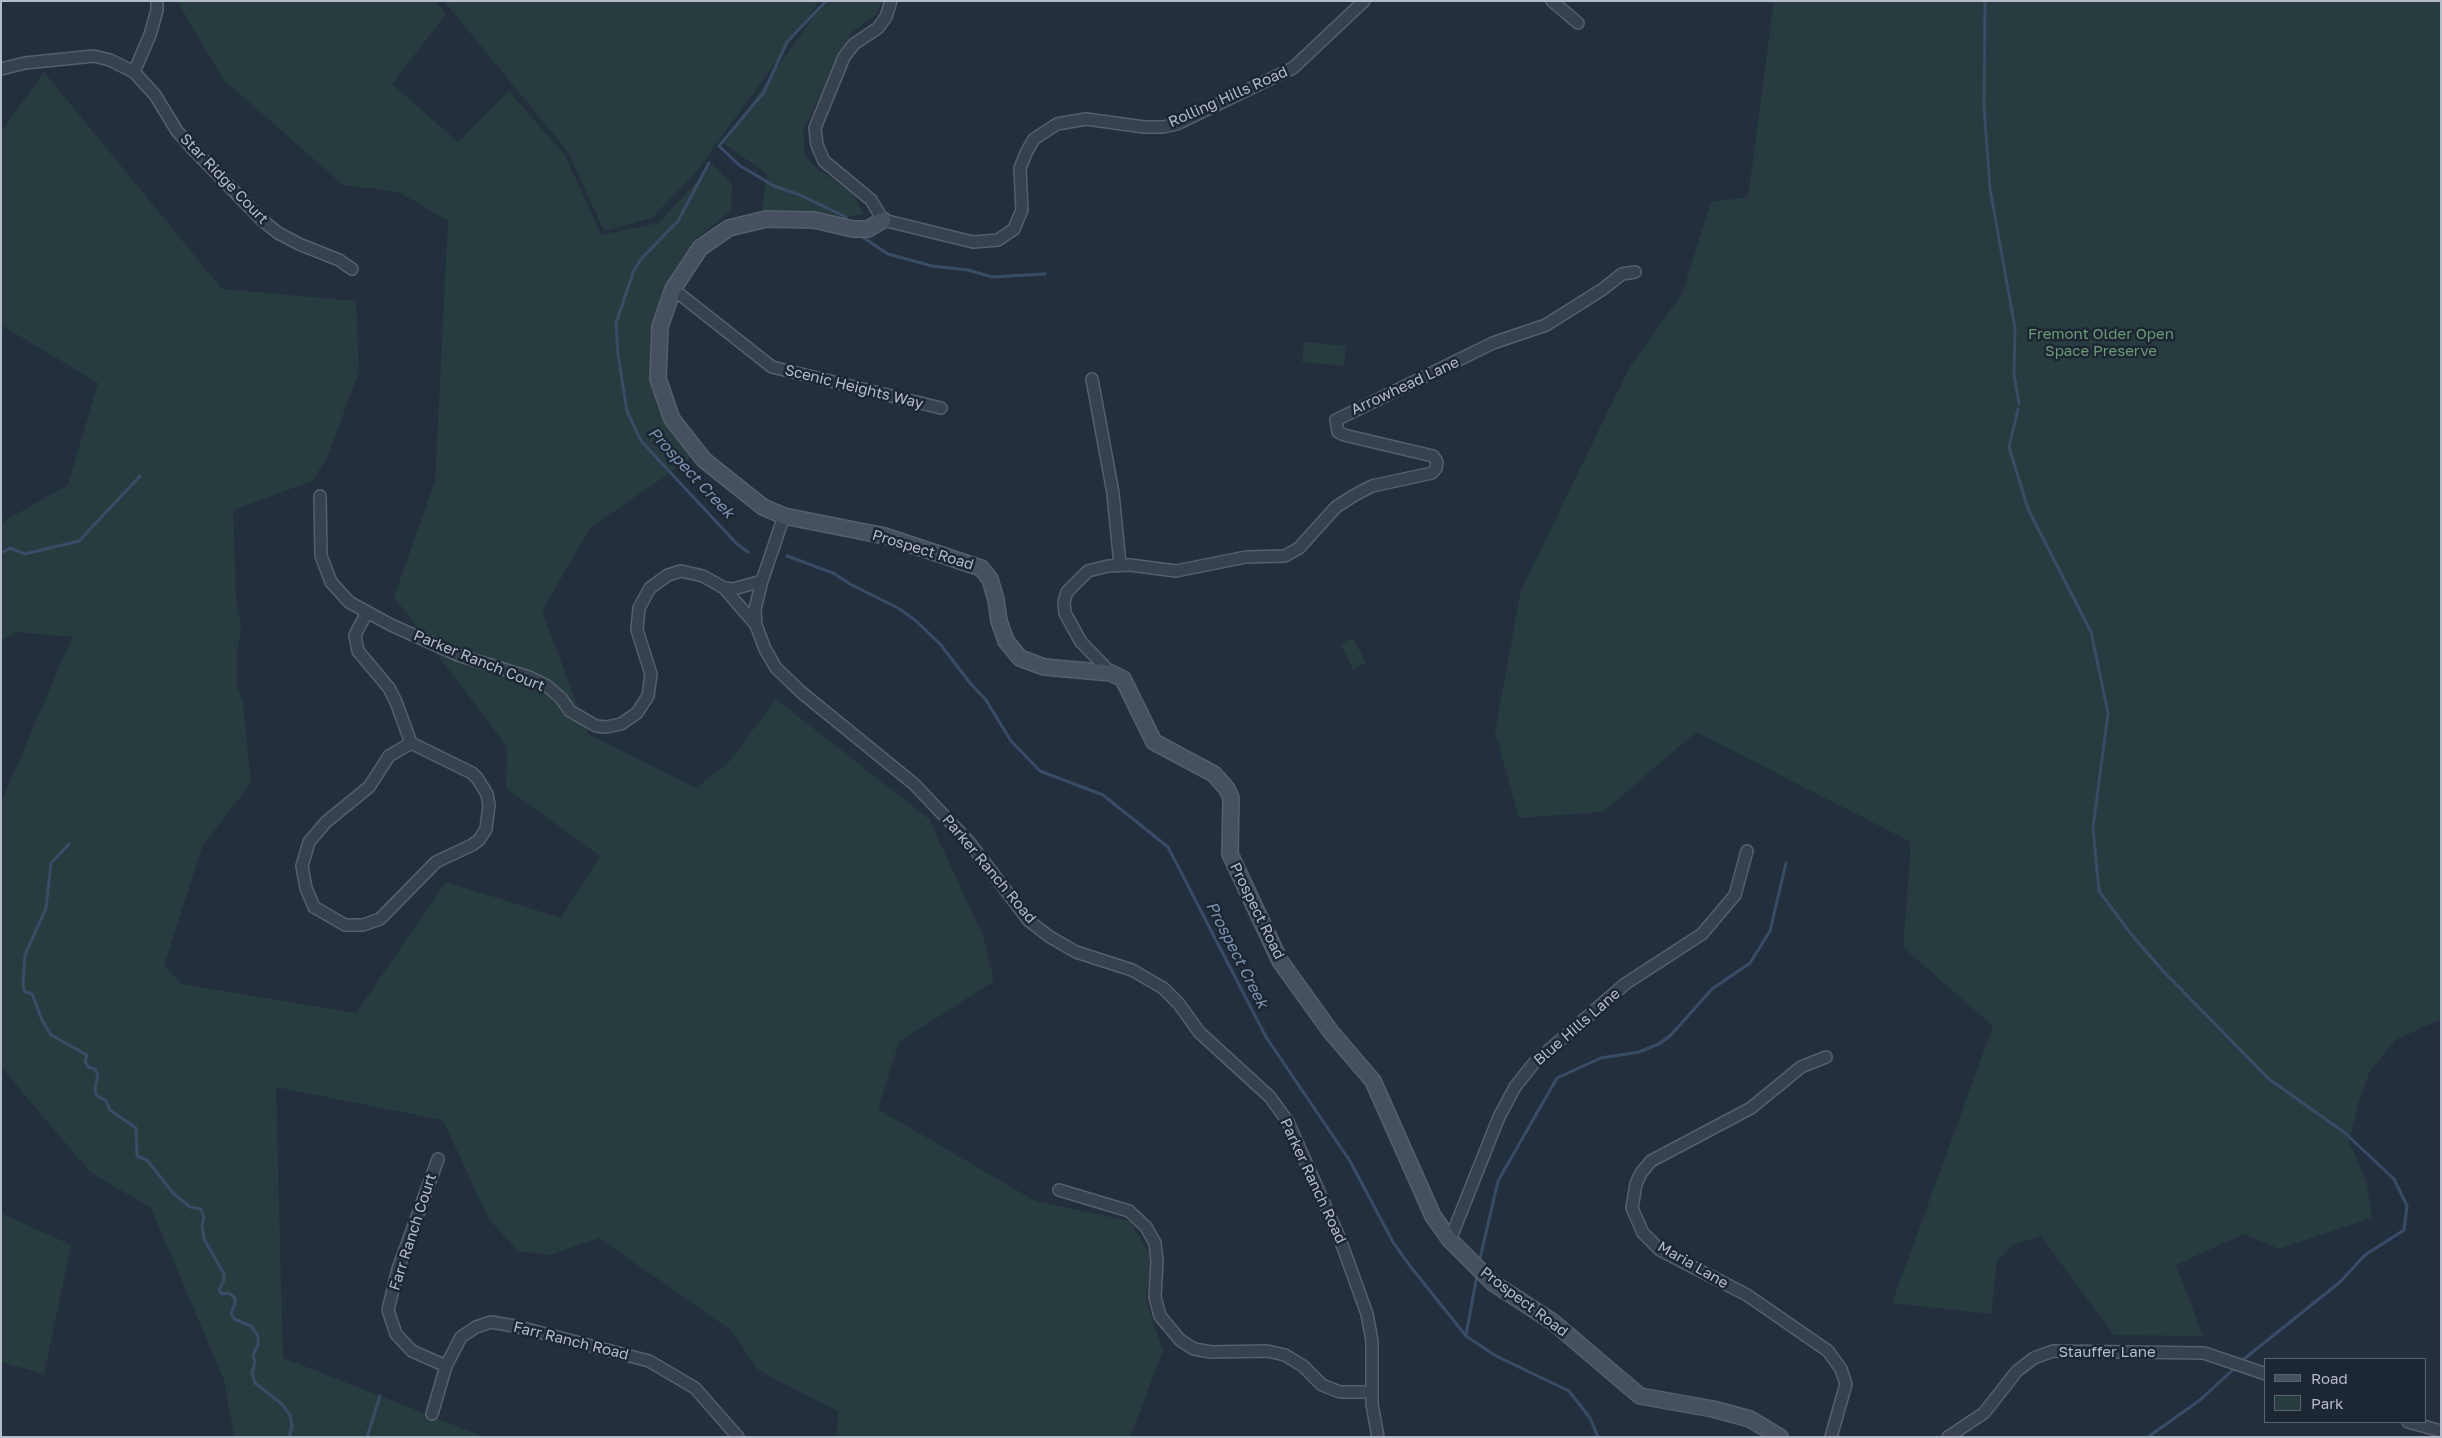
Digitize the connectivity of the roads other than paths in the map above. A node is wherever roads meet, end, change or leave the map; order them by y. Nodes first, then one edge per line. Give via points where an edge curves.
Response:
1 (157, 1) edge
2 (891, 1) edge
3 (1364, 1) edge
4 (1552, 1) edge
5 (1578, 23) dead end
6 (1, 69) edge
7 (134, 72) junction
8 (883, 220) junction
9 (352, 269) dead end
10 (1635, 272) dead end
11 (673, 289) junction
12 (1092, 379) dead end
13 (941, 408) dead end
14 (320, 496) dead end
15 (784, 516) junction
16 (1120, 565) junction
17 (762, 581) junction
18 (724, 588) junction
19 (367, 612) junction
20 (756, 624) junction
21 (1111, 673) junction
22 (411, 743) junction
23 (1747, 851) dead end
24 (1826, 1057) dead end
25 (438, 1159) dead end
26 (1059, 1190) dead end
27 (1450, 1240) junction
28 (446, 1366) junction
29 (2264, 1373) edge
30 (1372, 1392) junction
31 (432, 1414) dead end
32 (2412, 1423) edge
33 (2441, 1431) edge
34 (738, 1437) edge
35 (1378, 1437) edge
36 (1780, 1437) edge
37 (1831, 1437) edge
38 (1948, 1437) edge

1 - 7 street via 150,35
2 - 8 street via 878,28 854,44 844,56 815,128 817,145 824,161 871,200
3 - 8 street, Rolling Hills Road via 1293,68 1177,124 1144,127 1086,119 1057,124 1034,139 1020,168 1022,210 1014,229 998,240 973,242
4 - 5 street
6 - 7 street, Star Ridge Court via 25,63 94,56
7 - 9 street, Star Ridge Court via 146,83 177,131 262,220 278,233
8 - 11 street, Prospect Road via 868,229 814,220 766,219 728,228 700,248
10 - 16 street, Arrowhead Lane via 1622,274 1546,325 1493,343 1336,420 1338,432 1344,435 1433,456 1437,462 1432,473 1372,486 1354,496 1336,507 1299,548 1285,556 1246,557 1176,571
11 - 13 street, Scenic Heights Way via 772,367
11 - 15 street, Prospect Road via 660,328 658,378 672,419 704,460 758,503
12 - 16 street via 1113,493
14 - 19 street, Parker Ranch Court via 321,556 331,582 349,602
15 - 17 street, Parker Ranch Road
15 - 21 street, Prospect Road via 885,536 980,568 990,579 1006,641 1020,658 1044,667
16 - 21 street, Arrowhead Lane via 1088,571 1067,592 1064,602 1065,613 1081,642
17 - 18 street via 733,589
17 - 20 street, Parker Ranch Road via 755,609
18 - 19 street, Parker Ranch Court via 703,576 682,572 668,575 650,588 639,608 637,630 651,674 648,696 637,713 621,724 606,727 596,726 570,711 547,686 529,677 458,655
18 - 20 street, Parker Ranch Road
19 - 22 street via 354,635 358,651 389,688
20 - 30 street, Parker Ranch Road via 764,649 776,668 914,784 969,842 1029,921 1076,952 1132,970 1163,988 1199,1032 1270,1097 1288,1122 1358,1286 1372,1341
21 - 27 street, Prospect Road via 1123,679 1154,742 1214,774 1226,789 1231,798 1230,854 1280,961 1331,1032 1373,1081 1433,1216
22 - 22 street via 389,756 369,787 326,822 309,842 302,866 314,907 345,925 363,925 380,919 436,862 472,845 486,829 489,805 487,794 477,778
23 - 27 street, Blue Hills Lane via 1735,895 1702,934 1625,984 1534,1064 1515,1087 1499,1117
24 - 37 street, Maria Lane via 1801,1068 1751,1108 1651,1161 1636,1184 1632,1208 1643,1233 1660,1250 1747,1295 1828,1351 1841,1369 1846,1384
25 - 28 street, Farr Ranch Court via 398,1268 388,1310 396,1334 412,1351
26 - 30 street via 1129,1211 1146,1226 1155,1243 1155,1297 1160,1316 1180,1340 1194,1349 1211,1352 1267,1351 1285,1354 1322,1385 1340,1392
27 - 36 street, Prospect Road via 1493,1283 1553,1322 1640,1396 1750,1419
28 - 31 street, Farr Ranch Road
28 - 34 street, Farr Ranch Road via 461,1337 476,1328 491,1322 515,1326 648,1361 695,1388
29 - 38 street, Stauffer Lane via 2204,1353 2053,1351 2034,1358 2017,1371 1984,1413
30 - 35 street, Parker Ranch Road
32 - 33 street

